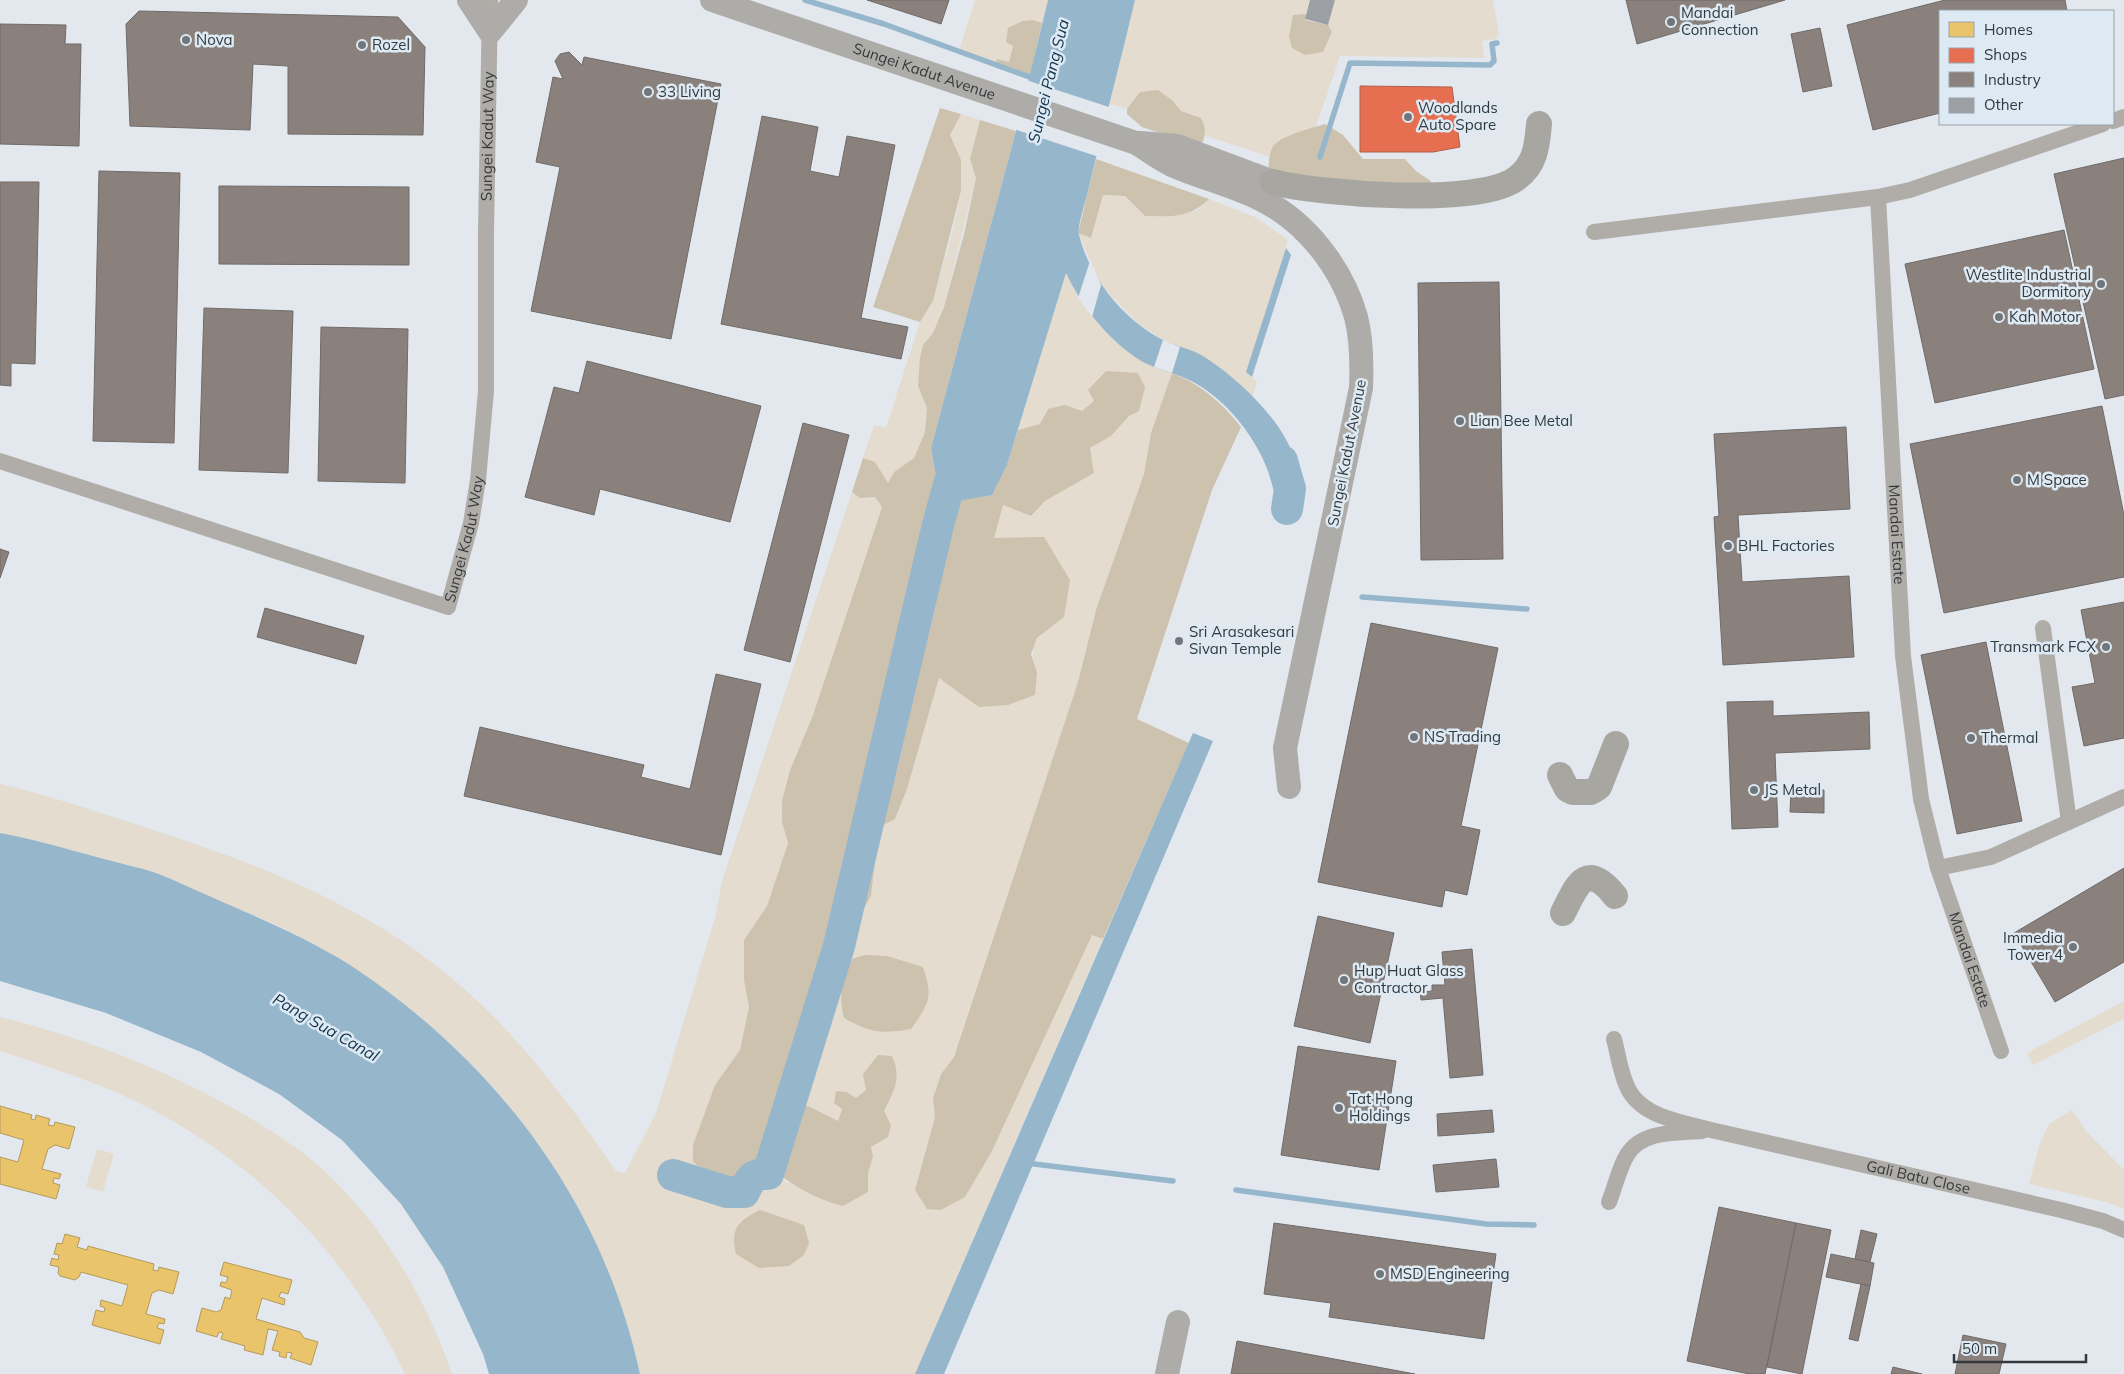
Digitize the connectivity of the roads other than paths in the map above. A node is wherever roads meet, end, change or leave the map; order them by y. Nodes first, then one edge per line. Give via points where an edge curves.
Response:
1 (469, 0) edge
2 (490, 0) edge
3 (516, 0) edge
4 (712, 0) edge
5 (490, 32) junction
6 (1539, 124) dead end
7 (2100, 125) edge
8 (1126, 140) junction
9 (1273, 182) joint
10 (1878, 197) junction
11 (1594, 232) dead end
12 (0, 461) edge
13 (2043, 628) dead end
14 (1616, 744) dead end
15 (1560, 774) dead end
16 (1289, 787) dead end
17 (2124, 797) edge
18 (2069, 822) junction
19 (1938, 868) junction
20 (1615, 896) dead end
21 (1563, 913) dead end
22 (1614, 1039) dead end
23 (2001, 1051) dead end
24 (1711, 1130) junction
25 (1609, 1202) dead end
26 (2124, 1230) edge
27 (1178, 1322) dead end
28 (1167, 1374) edge

1 - 5 street
2 - 5 street, Sungei Kadut Way
3 - 5 street
4 - 8 street, Sungei Kadut Avenue
5 - 12 street, Sungei Kadut Way via 486,391 472,523 448,608
6 - 9 main road via 1530,166 1504,186 1460,194 1408,196 1326,191
7 - 10 street via 1918,187
8 - 9 street, Sungei Kadut Avenue via 1177,146
8 - 16 street, Sungei Kadut Avenue via 1171,164 1262,199 1292,219 1306,231 1331,263 1356,316 1361,388 1285,748
10 - 11 street
10 - 19 street, Mandai Estate via 1903,656 1921,799
13 - 18 street
14 - 15 main road via 1599,787 1591,792 1567,789
17 - 18 street
18 - 19 street via 1991,857
19 - 23 street, Mandai Estate
20 - 21 main road via 1603,881 1596,878 1586,880 1577,884
22 - 24 street, Gali Batu Close via 1626,1086 1645,1108
24 - 25 street, Gali Batu Close via 1660,1134 1641,1140 1627,1154
24 - 26 street, Gali Batu Close via 2061,1210
27 - 28 street

